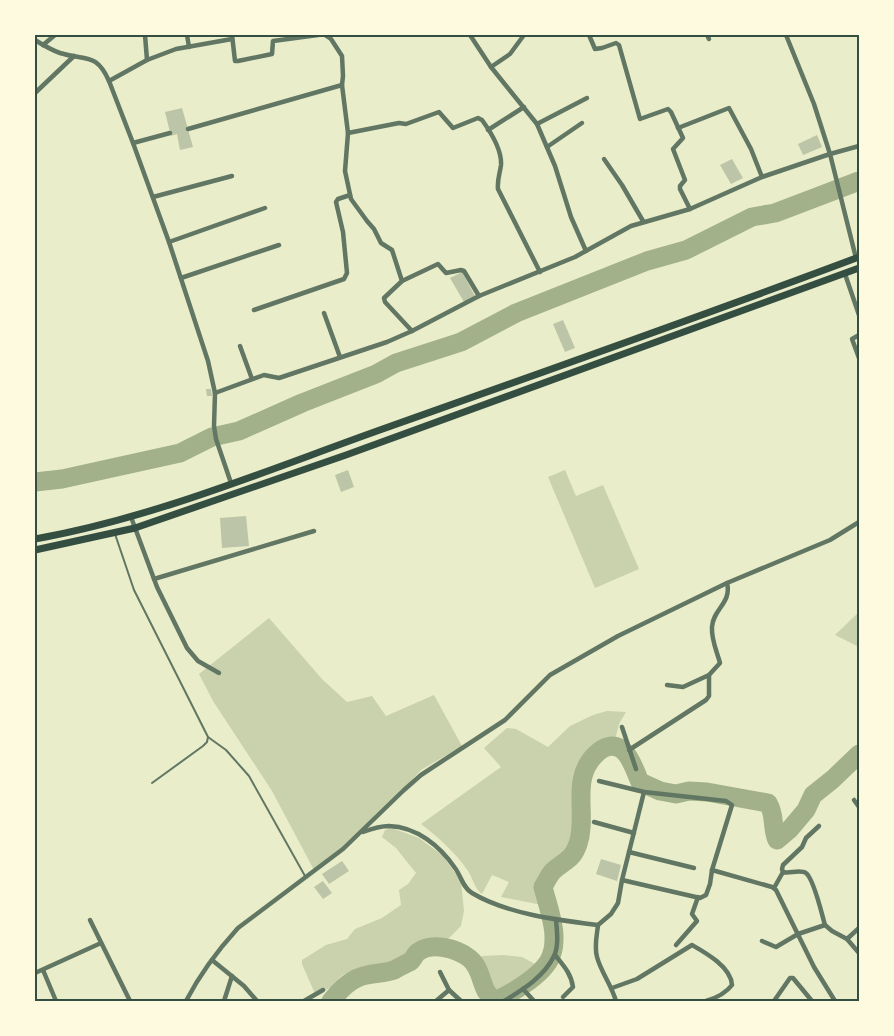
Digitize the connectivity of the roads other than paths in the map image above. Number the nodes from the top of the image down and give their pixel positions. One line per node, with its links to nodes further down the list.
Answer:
1 (55, 35): 12 (street)
2 (144, 35): 15 (street)
3 (187, 35): 13 (street)
4 (318, 35): 10 (street)
5 (325, 35): 18 (street)
6 (470, 35): 16 (street)
7 (524, 35): 16 (street)
8 (589, 35): 24 (street)
9 (786, 35): 32 (street)
10 (232, 37): 13 (street)
11 (35, 40): 12 (street)
12 (43, 44): 14 (street)
13 (189, 47): 15 (street)
14 (74, 56): 17 (street); 19 (street)
15 (147, 60): 17 (street)
16 (490, 67): 21 (street)
17 (109, 82): 29 (street)
18 (342, 85): 25 (street); 28 (street)
19 (35, 92)
20 (587, 98): 23 (street)
21 (524, 107): 23 (street); 26 (street)
22 (582, 123): 30 (street)
23 (537, 124): 30 (street)
24 (678, 128): 35 (street); 39 (street)
25 (188, 129)
26 (488, 130): 28 (street); 46 (street)
27 (170, 133): 29 (street)
28 (348, 133): 36 (street)
29 (133, 143): 37 (street)
30 (547, 146): 43 (street)
31 (859, 146): 32 (street)
32 (830, 154): 35 (street); 44 (street)
33 (604, 158): 40 (street)
34 (232, 176): 37 (street)
35 (762, 177): 39 (street)
36 (350, 195): 49 (street); 53 (street)
37 (153, 198): 41 (street)
38 (266, 208): 41 (street)
39 (690, 209): 40 (street)
40 (643, 221): 43 (street)
41 (169, 242): 48 (street)
42 (279, 245): 48 (street)
43 (586, 252): 46 (street)
44 (857, 258): 50 (highway)
45 (859, 268): 47 (highway)
46 (540, 272): 51 (street)
47 (845, 274): 52 (highway); 55 (street)
48 (181, 278): 62 (street)
49 (402, 281): 51 (street); 56 (street)
50 (759, 294): 52 (highway); 63 (highway)
51 (479, 296): 56 (street)
52 (763, 304): 67 (highway)
53 (254, 310)
54 (324, 313): 59 (street)
55 (859, 315)
56 (412, 331): 59 (street)
57 (859, 335): 60 (street)
58 (240, 346): 61 (street)
59 (340, 357): 61 (street)
60 (859, 358)
61 (252, 379): 62 (street)
62 (215, 392): 63 (street)
63 (231, 484): 64 (highway)
64 (132, 517): 65 (highway); 67 (street)
65 (111, 522): 69 (lane); 70 (highway)
66 (859, 522): 73 (street)
67 (134, 528): 69 (highway); 72 (street)
68 (314, 531): 72 (street)
69 (114, 534): 71 (highway); 78 (lane)
70 (35, 539)
71 (35, 550)
72 (154, 579): 74 (street)
73 (727, 583): 75 (street); 88 (street)
74 (218, 673)
75 (709, 675): 76 (street); 79 (street)
76 (667, 685)
77 (622, 727): 79 (street)
78 (208, 737): 82 (lane); 94 (lane)
79 (629, 750): 80 (street)
80 (636, 769)
81 (599, 781): 83 (street)
82 (152, 783)
83 (644, 792): 89 (street); 92 (street)
84 (854, 800): 85 (street)
85 (859, 807)
86 (594, 822): 89 (street)
87 (819, 826): 93 (street)
88 (361, 832): 94 (street); 99 (street)
89 (634, 833): 90 (street)
90 (629, 852): 91 (street); 95 (street)
91 (694, 868)
92 (712, 870): 96 (street); 97 (street)
93 (782, 872): 96 (street); 101 (street)
94 (306, 878): 110 (street)
95 (622, 880): 97 (street); 100 (street)
96 (774, 888): 103 (street)
97 (698, 897): 107 (street)
98 (90, 920): 106 (street)
99 (555, 920): 100 (street); 109 (street)
100 (598, 924): 115 (street)
101 (825, 925): 103 (street); 104 (street)
102 (859, 928): 104 (street)
103 (798, 934): 105 (street); 134 (street)
104 (847, 938): 108 (street)
105 (762, 941)
106 (101, 942): 111 (street); 121 (street)
107 (676, 945)
108 (859, 953)
109 (555, 955): 116 (street); 119 (street)
110 (212, 960): 114 (street); 122 (street)
111 (43, 970): 113 (street); 120 (street)
112 (440, 972): 118 (street)
113 (35, 974)
114 (232, 976): 123 (street); 124 (street)
115 (612, 988): 130 (street); 131 (street)
116 (523, 989): 128 (street); 129 (street)
117 (323, 990): 125 (street)
118 (450, 990): 126 (street); 127 (street)
119 (563, 997)
120 (56, 1001)
121 (130, 1001)
122 (186, 1001)
123 (224, 1001)
124 (257, 1001)
125 (304, 1001)
126 (436, 1001)
127 (461, 1001)
128 (504, 1001)
129 (534, 1001)
130 (616, 1001)
131 (706, 1001)
132 (774, 1001): 133 (street)
133 (812, 1001)
134 (835, 1001)

